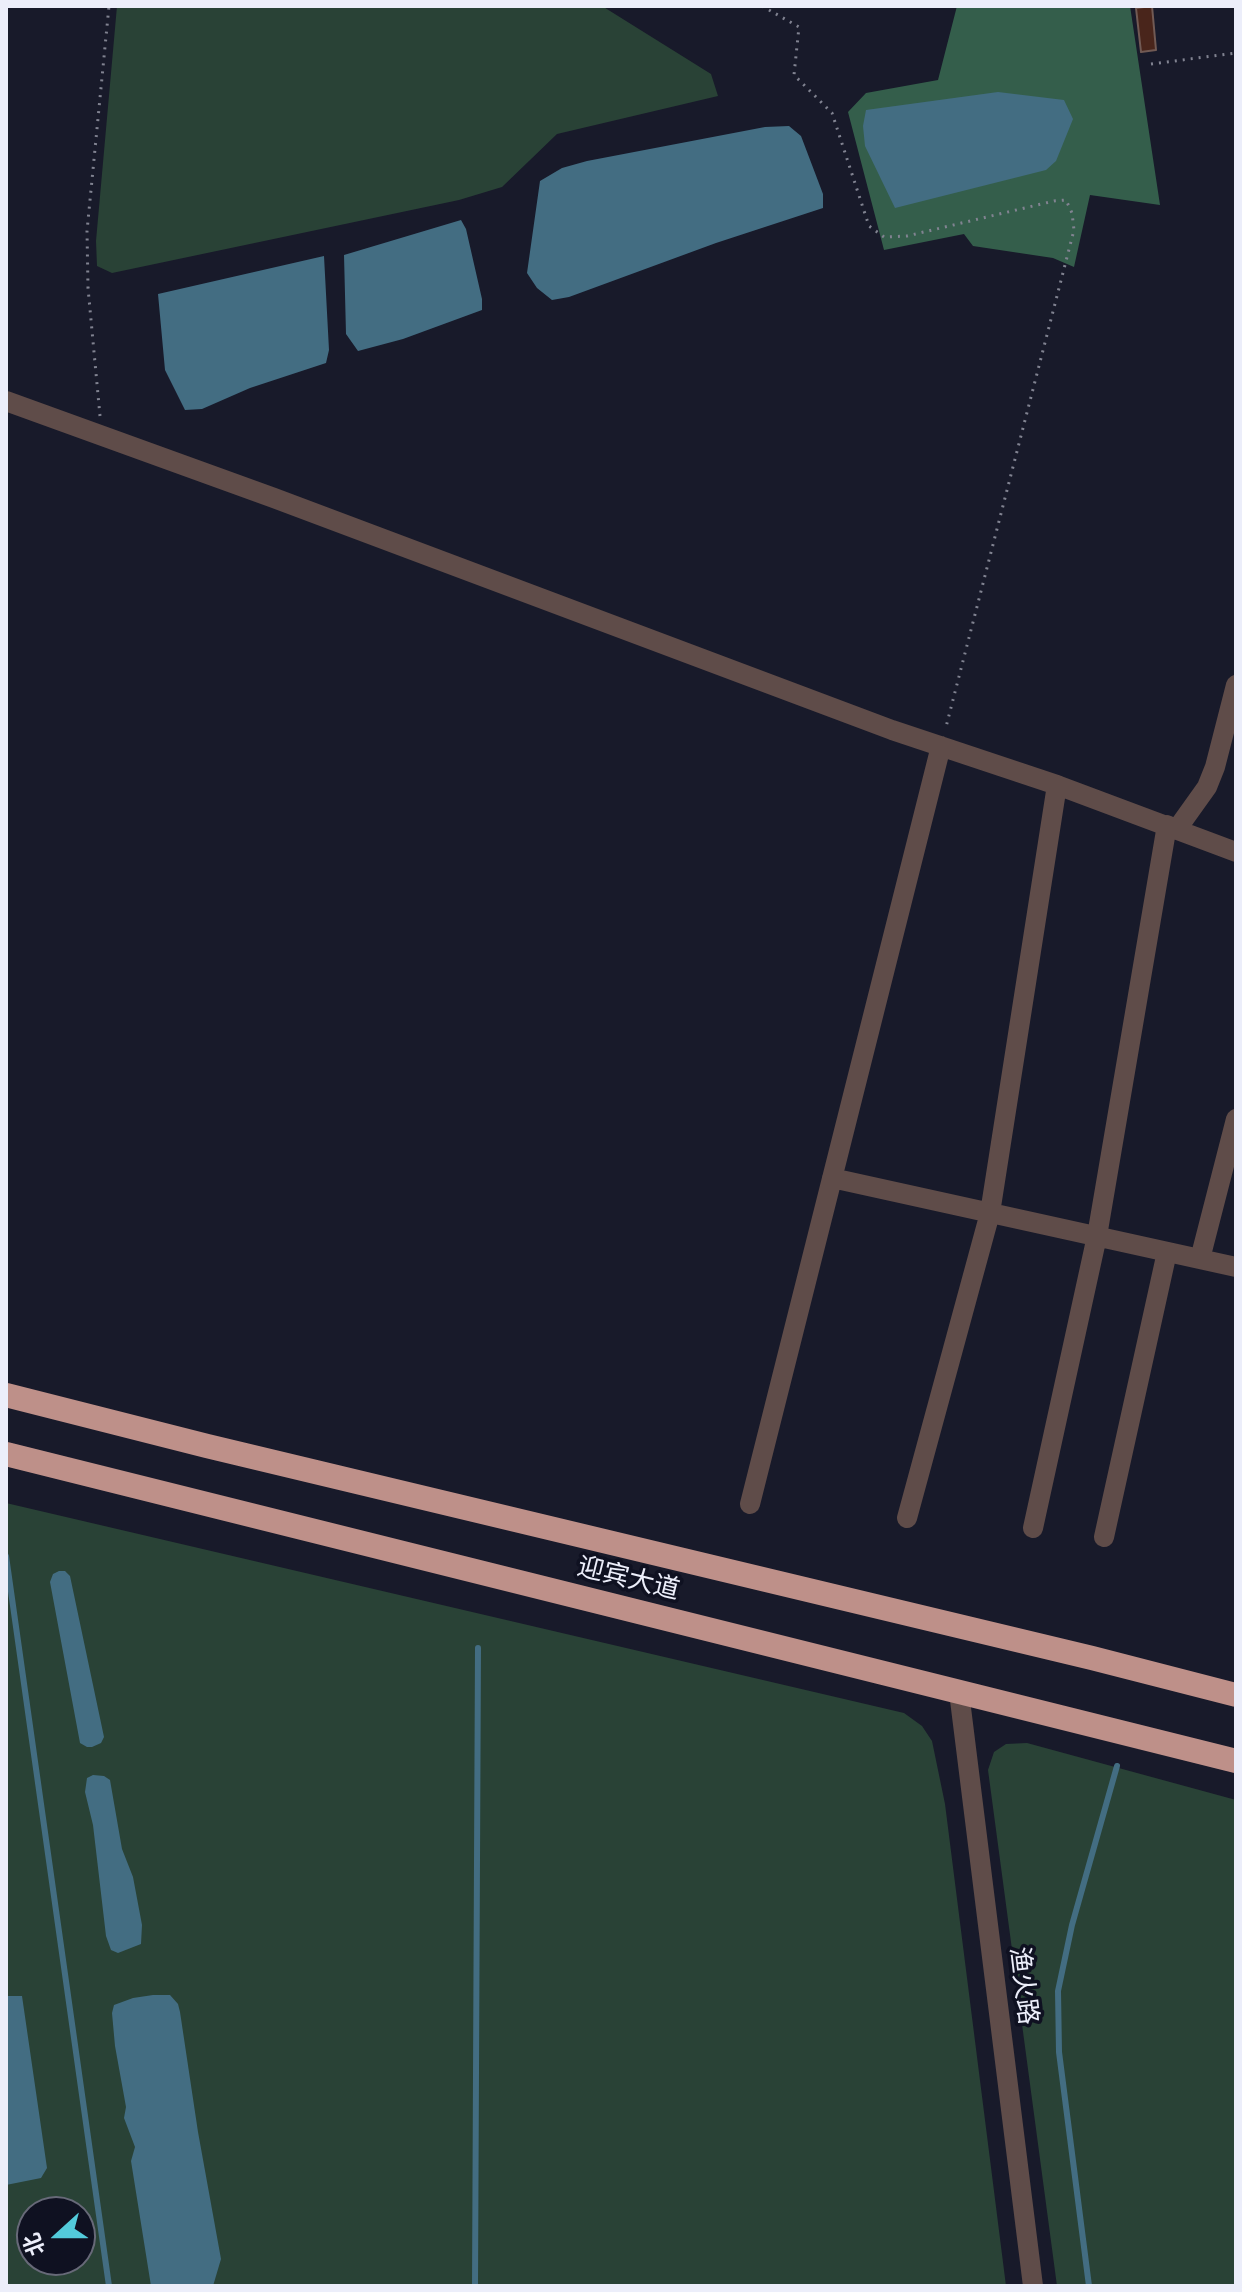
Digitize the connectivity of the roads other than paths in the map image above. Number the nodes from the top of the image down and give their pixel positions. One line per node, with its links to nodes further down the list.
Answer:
1 (6, 401): 3 (street)
2 (1236, 685): 5 (street)
3 (941, 746): 4 (street); 8 (street)
4 (1057, 785): 5 (street); 9 (street)
5 (1172, 827): 6 (street); 10 (street)
6 (1236, 852)
7 (1236, 1119): 12 (street)
8 (832, 1178): 9 (street); 16 (street)
9 (990, 1213): 10 (street); 17 (street)
10 (1097, 1236): 11 (street); 18 (street)
11 (1167, 1252): 12 (street); 19 (street)
12 (1200, 1259): 13 (street)
13 (1236, 1267)
14 (6, 1395): 21 (highway, 迎宾大道)
15 (6, 1454): 20 (highway, 迎宾大道)
16 (750, 1504)
17 (907, 1518)
18 (1033, 1528)
19 (1104, 1537)
20 (959, 1692): 22 (highway, 迎宾大道); 23 (street, 渔火路)
21 (1236, 1695)
22 (1236, 1761)
23 (1033, 2286)

